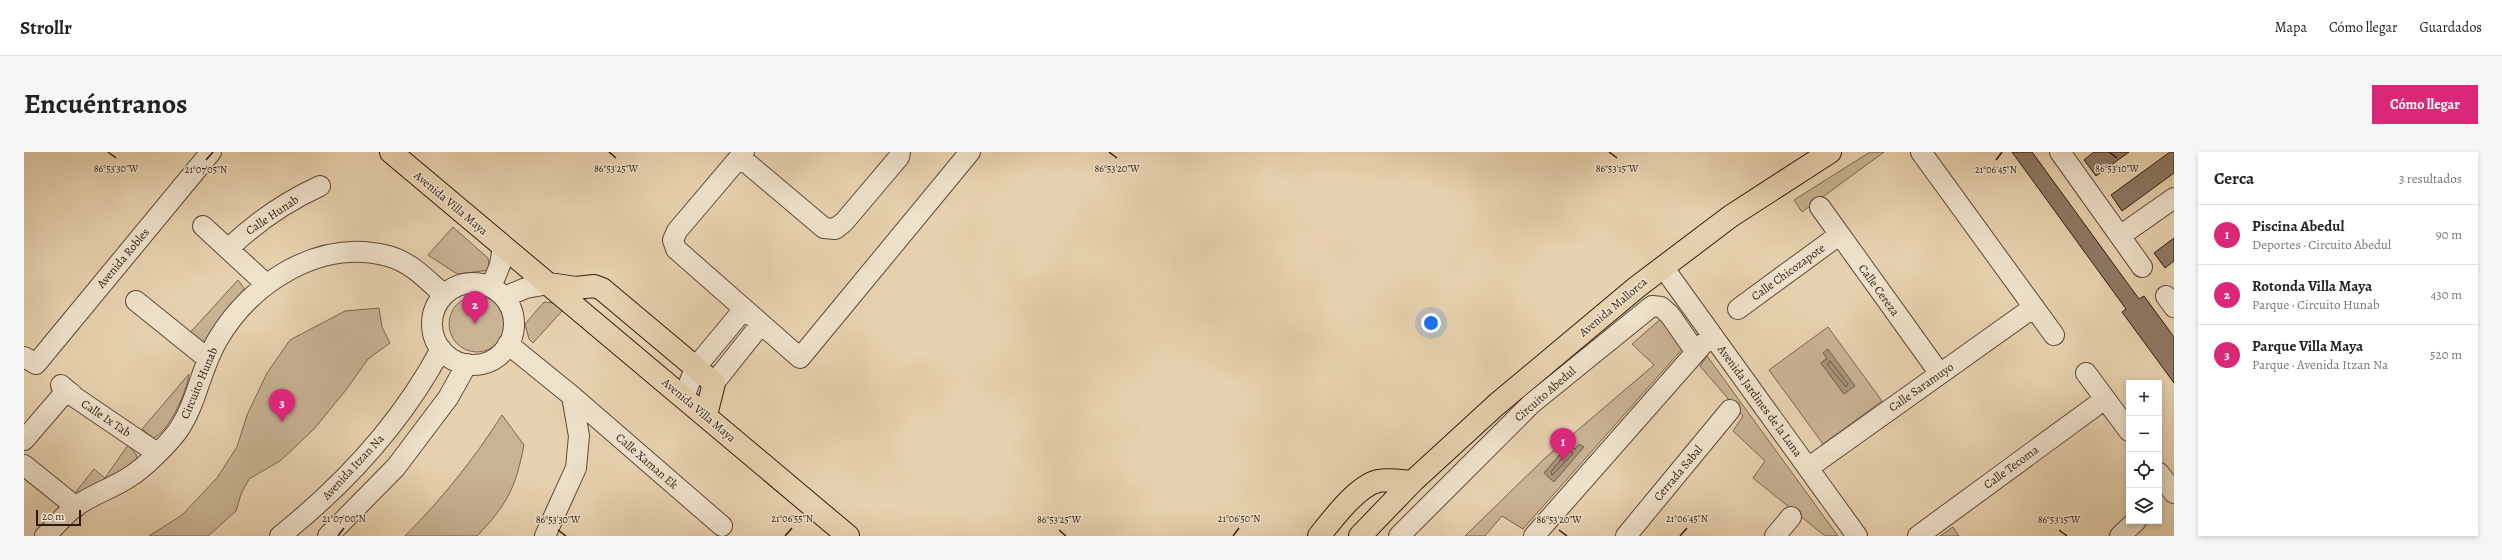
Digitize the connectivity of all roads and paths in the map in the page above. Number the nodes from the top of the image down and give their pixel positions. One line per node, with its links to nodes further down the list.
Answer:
1 (211, 152): 34 (street, Avenida Robles)
2 (391, 152): 15 (main road, Avenida Villa Maya)
3 (900, 152): 8 (street)
4 (970, 152): 27 (street)
5 (1830, 152): 17 (main road, Avenida Mallorca)
6 (1921, 152): 24 (street)
7 (2060, 152): 14 (street)
8 (742, 154): 25 (street)
9 (320, 186): 16 (street, Calle Hunab)
10 (2174, 198): 14 (street)
11 (1820, 206): 13 (street, Calle Cereza)
12 (203, 226): 16 (street)
13 (1839, 235): 26 (street, Calle Chicozapote); 38 (street, Calle Cereza)
14 (2120, 236): 18 (street)
15 (503, 246): 20 (main road, Avenida Villa Maya); 21 (street)
16 (228, 249): 19 (street)
17 (1663, 267): 28 (street, Avenida Jardines de la Luna); 51 (main road, Avenida Mallorca)
18 (2142, 267)
19 (266, 284): 22 (street, Circuito Hunab); 33 (street, Circuito Hunab)
20 (549, 284): 21 (street); 36 (main road); 41 (main road, Avenida Villa Maya)
21 (498, 292): 22 (street); 30 (street)
22 (444, 295): 31 (street)
23 (136, 301): 33 (street)
24 (2034, 307): 29 (street); 38 (street, Calle Saramuyo)
25 (744, 309): 27 (street); 36 (street)
26 (1738, 309)
27 (761, 324): 39 (street)
28 (1713, 335): 32 (street); 49 (street, Avenida Jardines de la Luna)
29 (2054, 335)
30 (508, 344): 35 (street); 40 (street)
31 (441, 349): 35 (street); 59 (street, Avenida Itzan Na)
32 (1695, 351): 64 (street, Circuito Abedul); 65 (street)
33 (208, 359): 47 (street, Circuito Hunab)
34 (30, 361)
35 (467, 364): 60 (street)
36 (695, 368): 39 (main road); 41 (street)
37 (2086, 373): 42 (street)
38 (1940, 374): 49 (street, Calle Saramuyo)
39 (714, 383): 44 (main road)
40 (572, 396): 56 (street, Calle Xaman Ek); 57 (street)
41 (684, 397): 44 (main road, Avenida Villa Maya)
42 (2105, 399): 45 (street); 69 (street, Calle Tecoma)
43 (1730, 410): 66 (street, Cerrada Sabal)
44 (706, 415): 61 (main road, Avenida Villa Maya)
45 (2126, 427)
46 (24, 440): 47 (street, Calle Ix Tab)
47 (157, 452): 53 (street, Circuito Hunab)
48 (24, 464): 53 (street)
49 (1808, 468): 68 (street, Avenida Jardines de la Luna)
50 (2162, 480): 52 (street)
51 (1412, 482): 62 (main road); 63 (main road, Avenida Mallorca)
52 (2168, 494)
53 (76, 507): 58 (street, Circuito Hunab)
54 (1791, 517): 67 (street)
55 (2133, 524): 70 (street)
56 (722, 526)
57 (550, 534)
58 (45, 536)
59 (280, 536)
60 (328, 536)
61 (848, 536)
62 (1319, 536)
63 (1360, 536)
64 (1400, 536)
65 (1534, 536)
66 (1626, 536)
67 (1775, 536)
68 (1857, 536)
69 (1918, 536)
70 (2120, 536)

